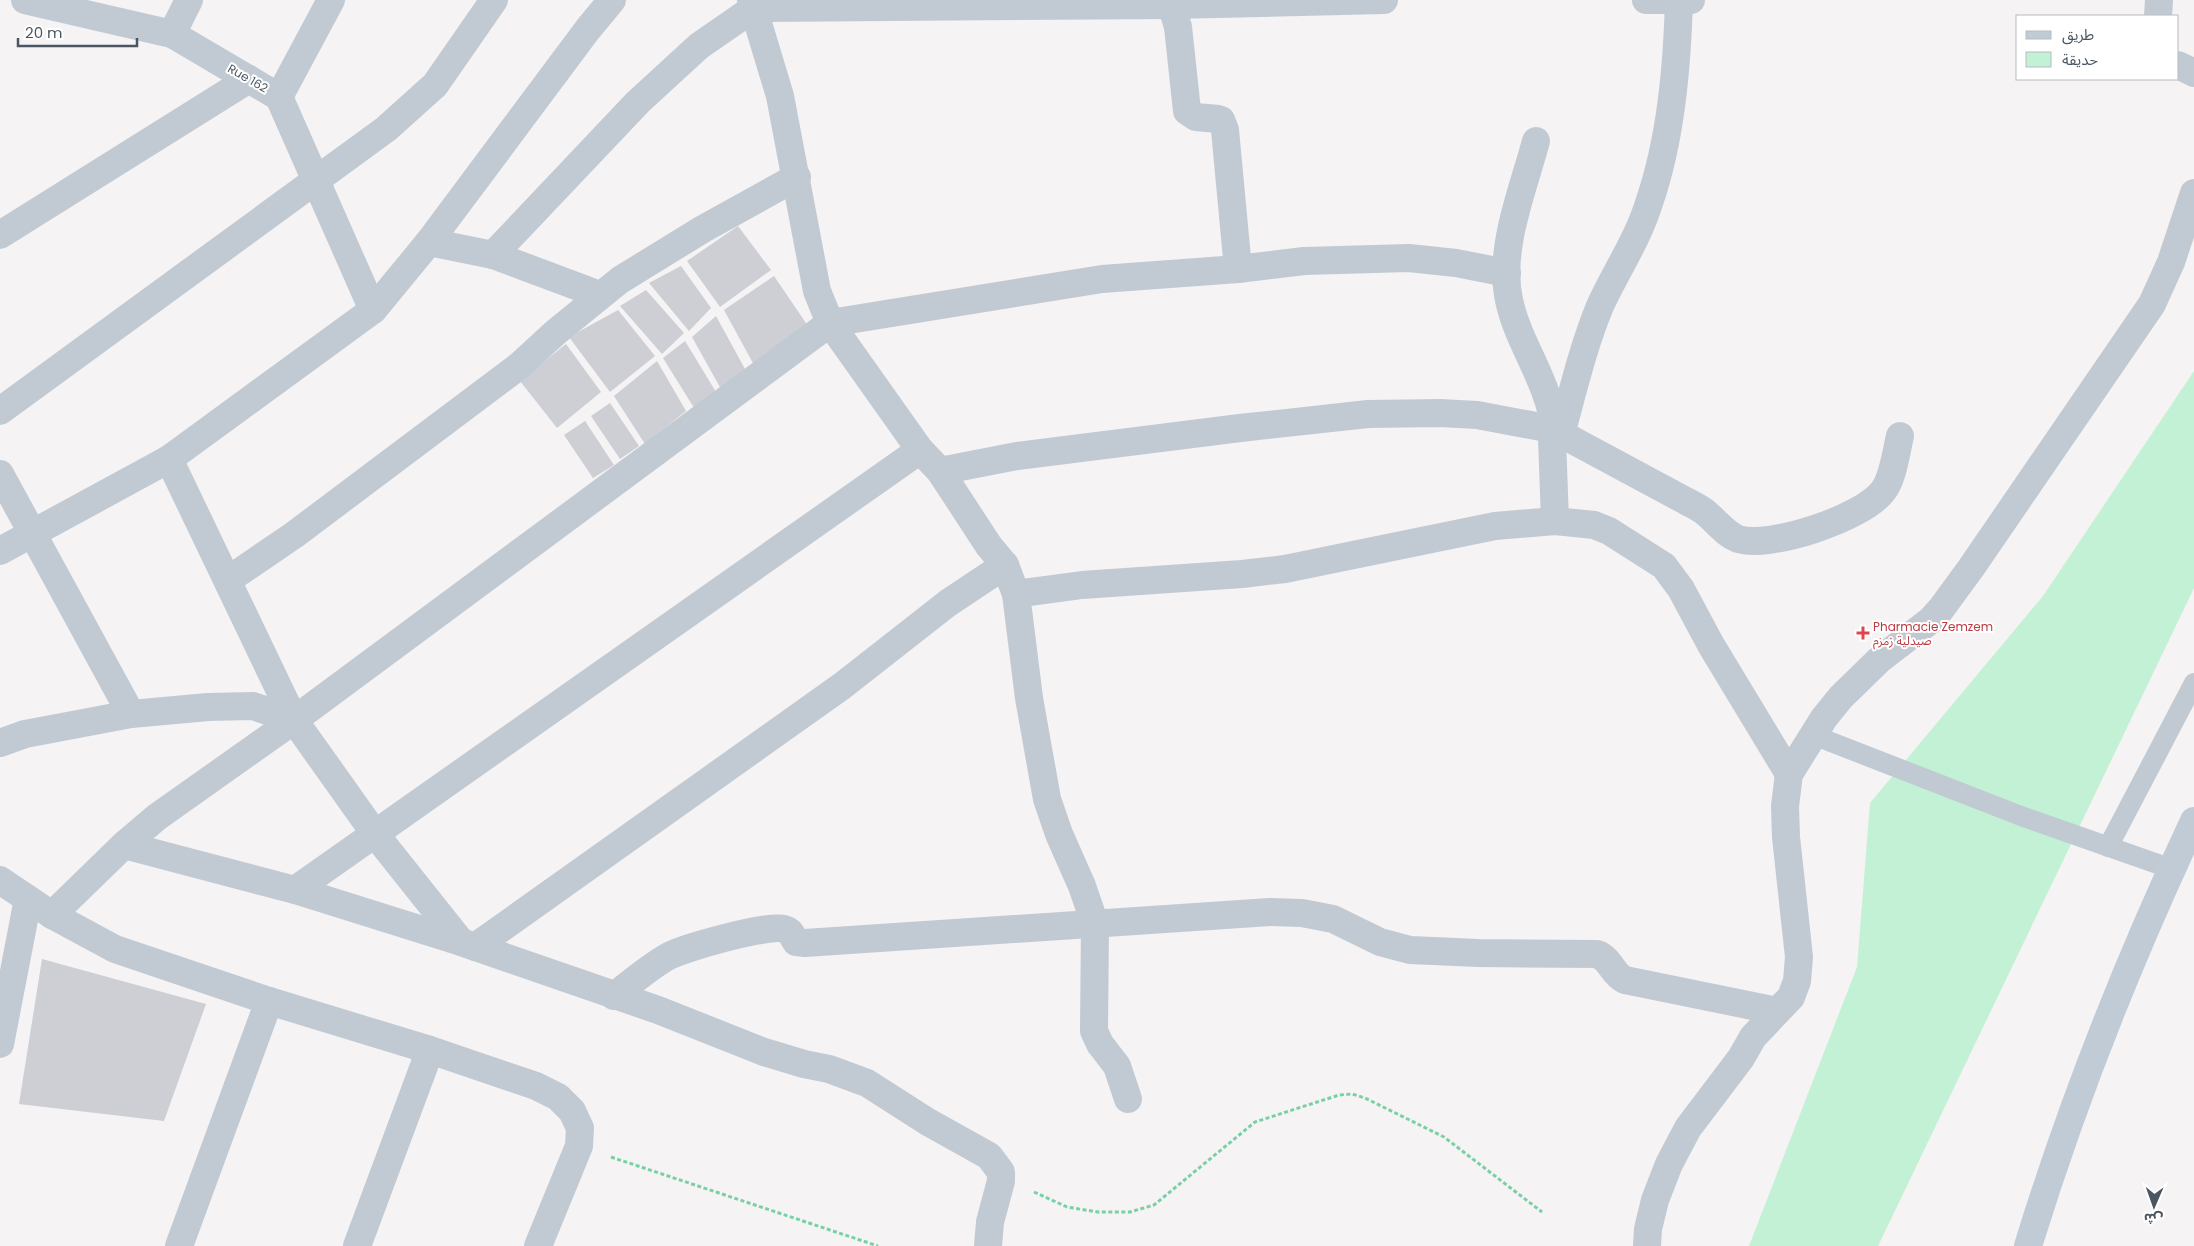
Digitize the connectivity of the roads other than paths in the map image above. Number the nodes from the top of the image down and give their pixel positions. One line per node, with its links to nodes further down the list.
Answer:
1 (25, 0): 13 (street, Rue 162)
2 (190, 0): 13 (street)
3 (331, 0): 17 (street)
4 (494, 0): 19 (street)
5 (612, 0): 23 (street)
6 (1384, 0): 10 (street)
7 (1646, 0): 8 (street)
8 (1683, 0): 31 (street)
9 (2159, 0): 12 (street)
10 (1171, 3): 11 (street); 25 (street)
11 (752, 4): 20 (street); 24 (street)
12 (2158, 15)
13 (172, 34): 16 (street, Rue 162)
14 (2179, 66): 15 (street)
15 (2194, 73)
16 (249, 78): 17 (street, Rue 162); 22 (street)
17 (279, 97): 19 (street, Rue 162)
18 (1536, 141): 26 (street)
19 (317, 178): 28 (street, Rue 162); 30 (street)
20 (797, 178): 27 (street); 29 (street)
21 (2194, 193): 46 (street)
22 (0, 236)
23 (429, 242): 24 (street); 28 (street)
24 (493, 255): 27 (street)
25 (1238, 269): 26 (street); 29 (street)
26 (1507, 273): 31 (street)
27 (600, 295): 41 (street)
28 (373, 310): 34 (street)
29 (830, 323): 33 (street); 45 (street)
30 (0, 411)
31 (1557, 432): 32 (street); 35 (street); 37 (street)
32 (1900, 436)
33 (920, 450): 35 (street); 50 (street)
34 (169, 459): 38 (street); 41 (street)
35 (940, 471): 40 (street)
36 (0, 474): 38 (street)
37 (1555, 521): 42 (street); 48 (street)
38 (32, 533): 39 (street); 44 (street)
39 (0, 550)
40 (1005, 565): 42 (street); 59 (street)
41 (228, 580): 45 (street)
42 (1016, 594): 58 (street)
43 (2194, 683): 52 (lane)
44 (131, 714): 45 (street); 47 (street)
45 (294, 720): 50 (street); 51 (street)
46 (1813, 736): 48 (street); 52 (lane)
47 (0, 743)
48 (1789, 774): 62 (street)
49 (2194, 821): 53 (street)
50 (375, 834): 55 (street); 59 (street)
51 (124, 845): 55 (street); 57 (street)
52 (2108, 847): 53 (lane)
53 (2172, 869): 71 (street)
54 (0, 880): 56 (street)
55 (295, 890): 59 (street)
56 (28, 899): 57 (street); 63 (street)
57 (52, 915): 61 (street)
58 (1095, 924): 60 (street); 62 (street); 65 (street)
59 (468, 944): 60 (street)
60 (614, 996): 69 (street)
61 (269, 1001): 64 (street); 66 (street)
62 (1777, 1011): 70 (street)
63 (0, 1044)
64 (430, 1050): 67 (street); 68 (street)
65 (1128, 1099)
66 (179, 1246)
67 (357, 1246)
68 (538, 1246)
69 (988, 1246)
70 (1647, 1246)
71 (2028, 1246)

